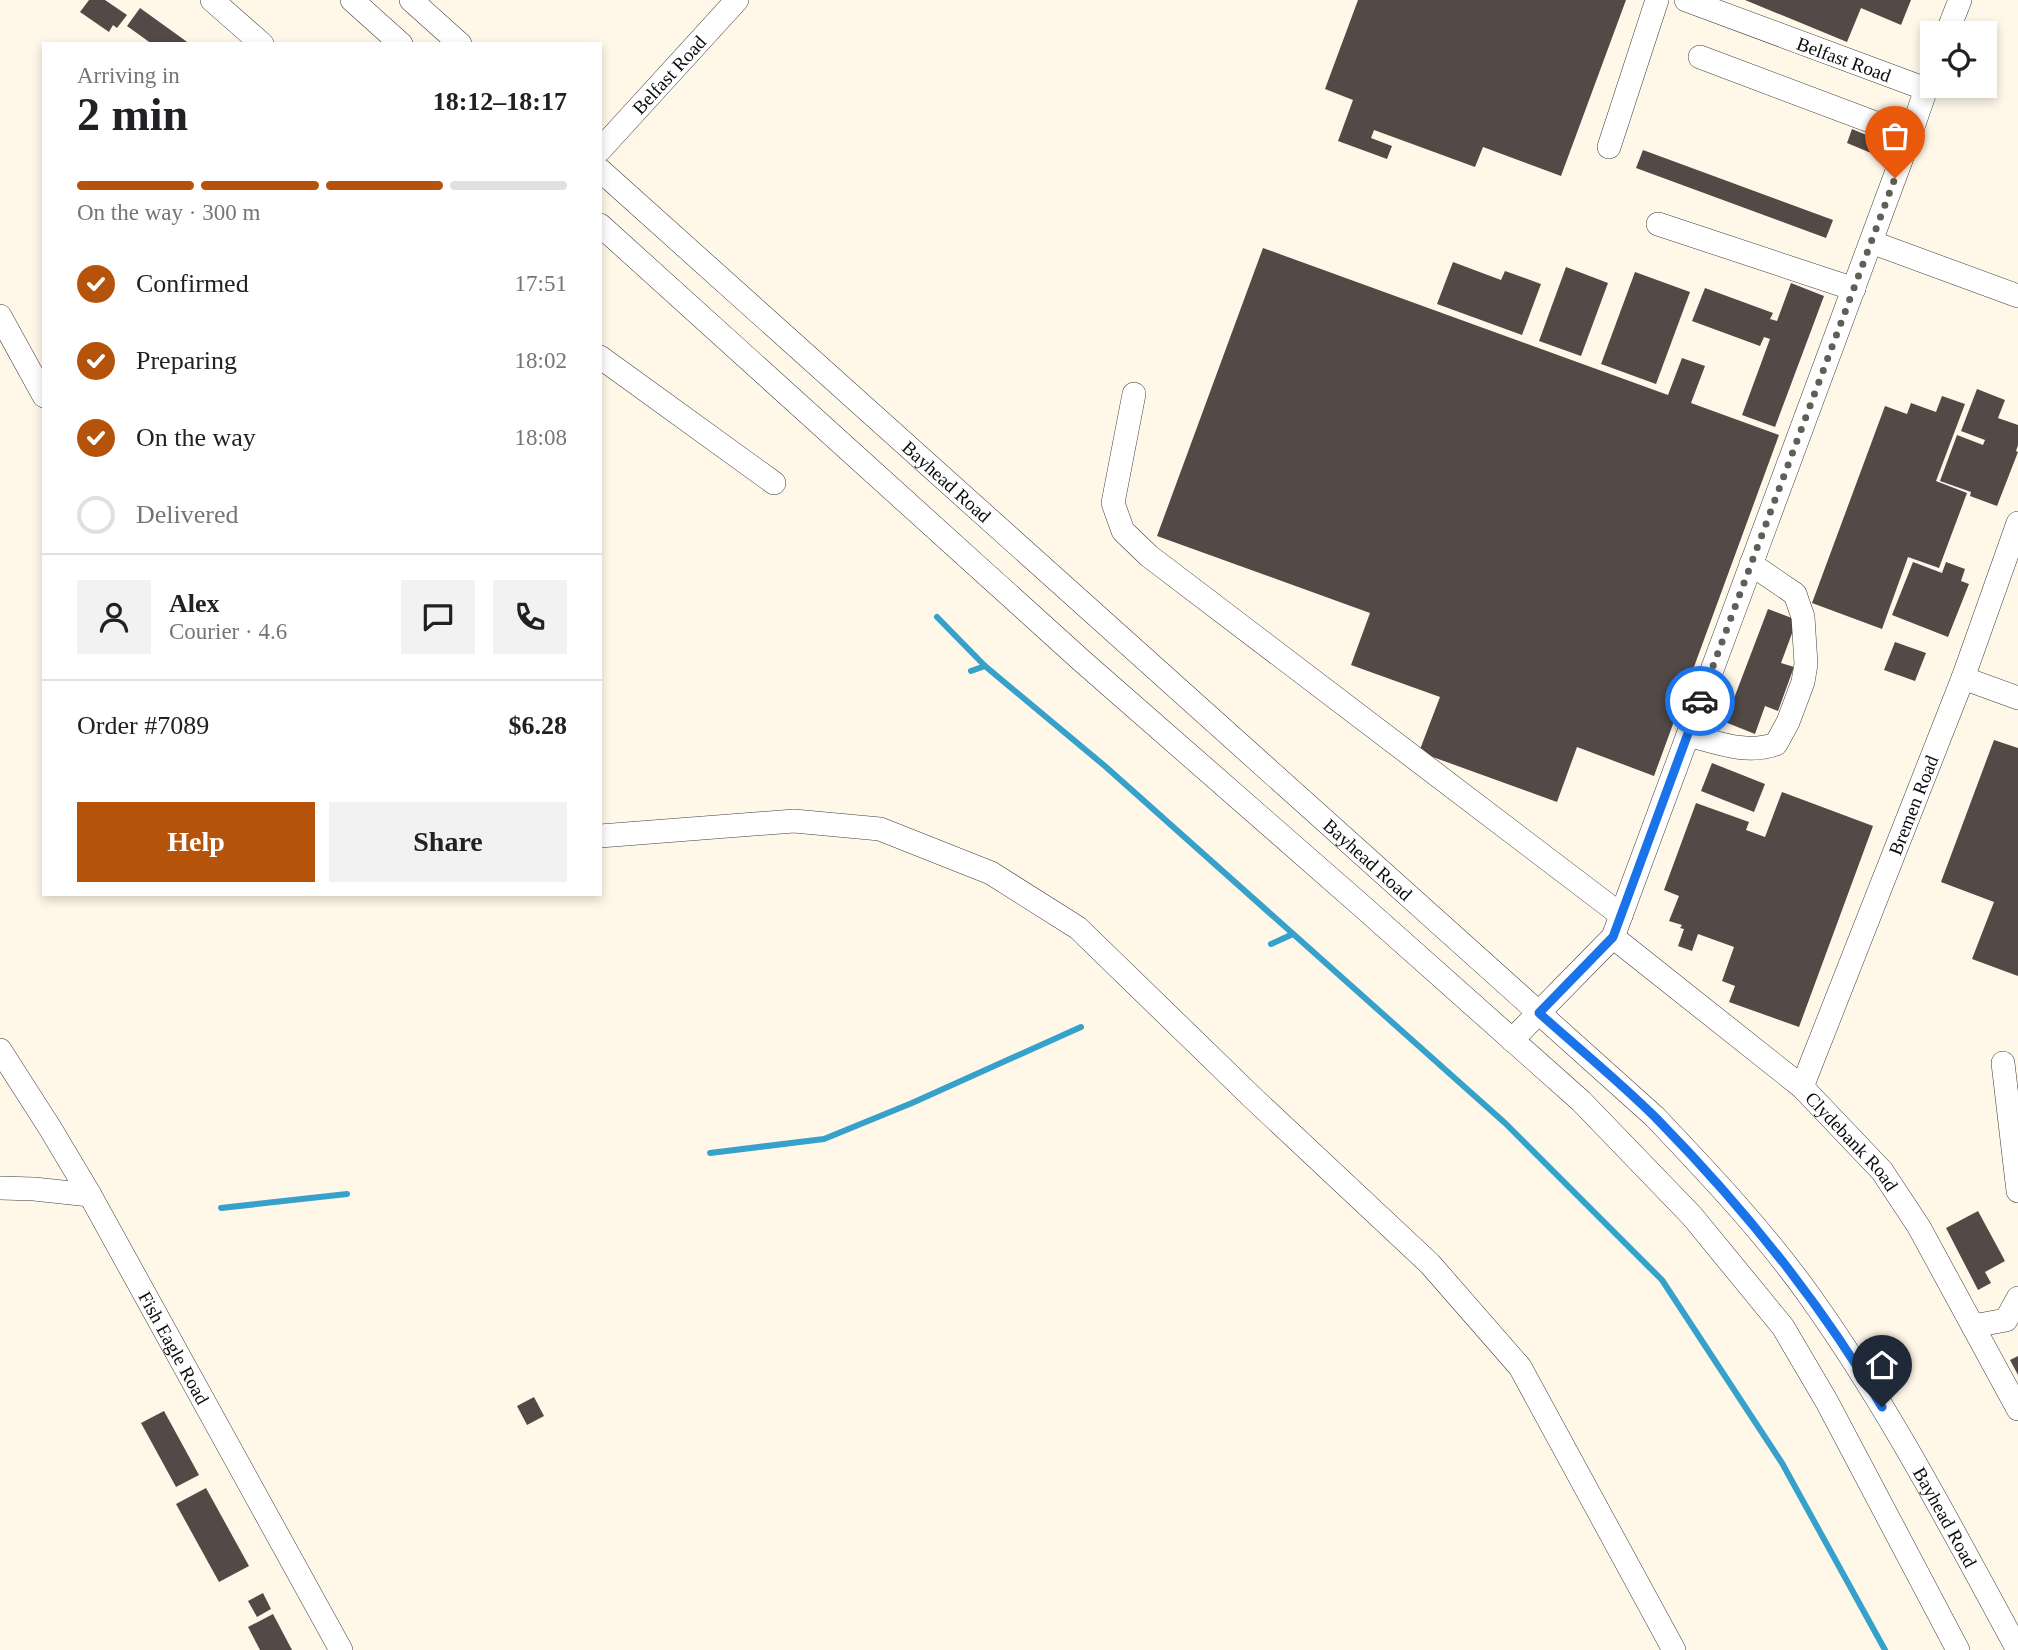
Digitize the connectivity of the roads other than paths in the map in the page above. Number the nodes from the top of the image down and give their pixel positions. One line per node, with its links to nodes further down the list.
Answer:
1 (212, 0): 9 (street)
2 (352, 0): 10 (street)
3 (411, 0): 11 (street)
4 (737, 0): 17 (street, Belfast Road)
5 (1657, 0): 16 (street)
6 (1686, 0): 13 (street, Belfast Road)
7 (1960, 0): 8 (street)
8 (1952, 21)
9 (260, 42)
10 (399, 42)
11 (458, 42)
12 (1700, 57): 15 (street)
13 (1920, 77)
14 (1923, 98): 15 (street, Belfast Road)
15 (1910, 136): 21 (street, Belfast Road)
16 (1609, 147)
17 (602, 148)
18 (602, 172): 37 (street, Bayhead Road)
19 (1658, 224): 22 (street)
20 (602, 227): 38 (street, Bayhead Road)
21 (1871, 242): 22 (street, Belfast Road); 23 (street)
22 (1854, 289): 30 (street, Belfast Road)
23 (2018, 296)
24 (0, 316): 26 (street)
25 (602, 358): 28 (street)
26 (42, 393)
27 (1134, 394): 35 (street)
28 (774, 483)
29 (2018, 523): 31 (street, Bremen Road)
30 (1751, 564): 33 (street, Belfast Road); 33 (street)
31 (1963, 678): 32 (street); 41 (street, Bremen Road)
32 (2018, 698)
33 (1688, 735): 35 (street, Belfast Road)
34 (602, 836): 50 (street)
35 (1621, 915): 36 (street, Belfast Road)
36 (1613, 937): 37 (street, Belfast Road); 41 (street, Clydebank Road)
37 (1539, 1013): 38 (street, Belfast Road); 52 (street, Bayhead Road)
38 (1512, 1040): 51 (street, Bayhead Road)
39 (0, 1050): 44 (street, Fish Eagle Road)
40 (2003, 1063): 43 (street)
41 (1802, 1087): 47 (street, Clydebank Road)
42 (0, 1188): 44 (street)
43 (2018, 1191)
44 (90, 1195): 49 (street, Fish Eagle Road)
45 (2018, 1298): 46 (street)
46 (2012, 1320): 47 (street)
47 (1973, 1326): 48 (street, Clydebank Road)
48 (2018, 1409)
49 (341, 1650)
50 (1674, 1650)
51 (1958, 1650)
52 (2018, 1650)

